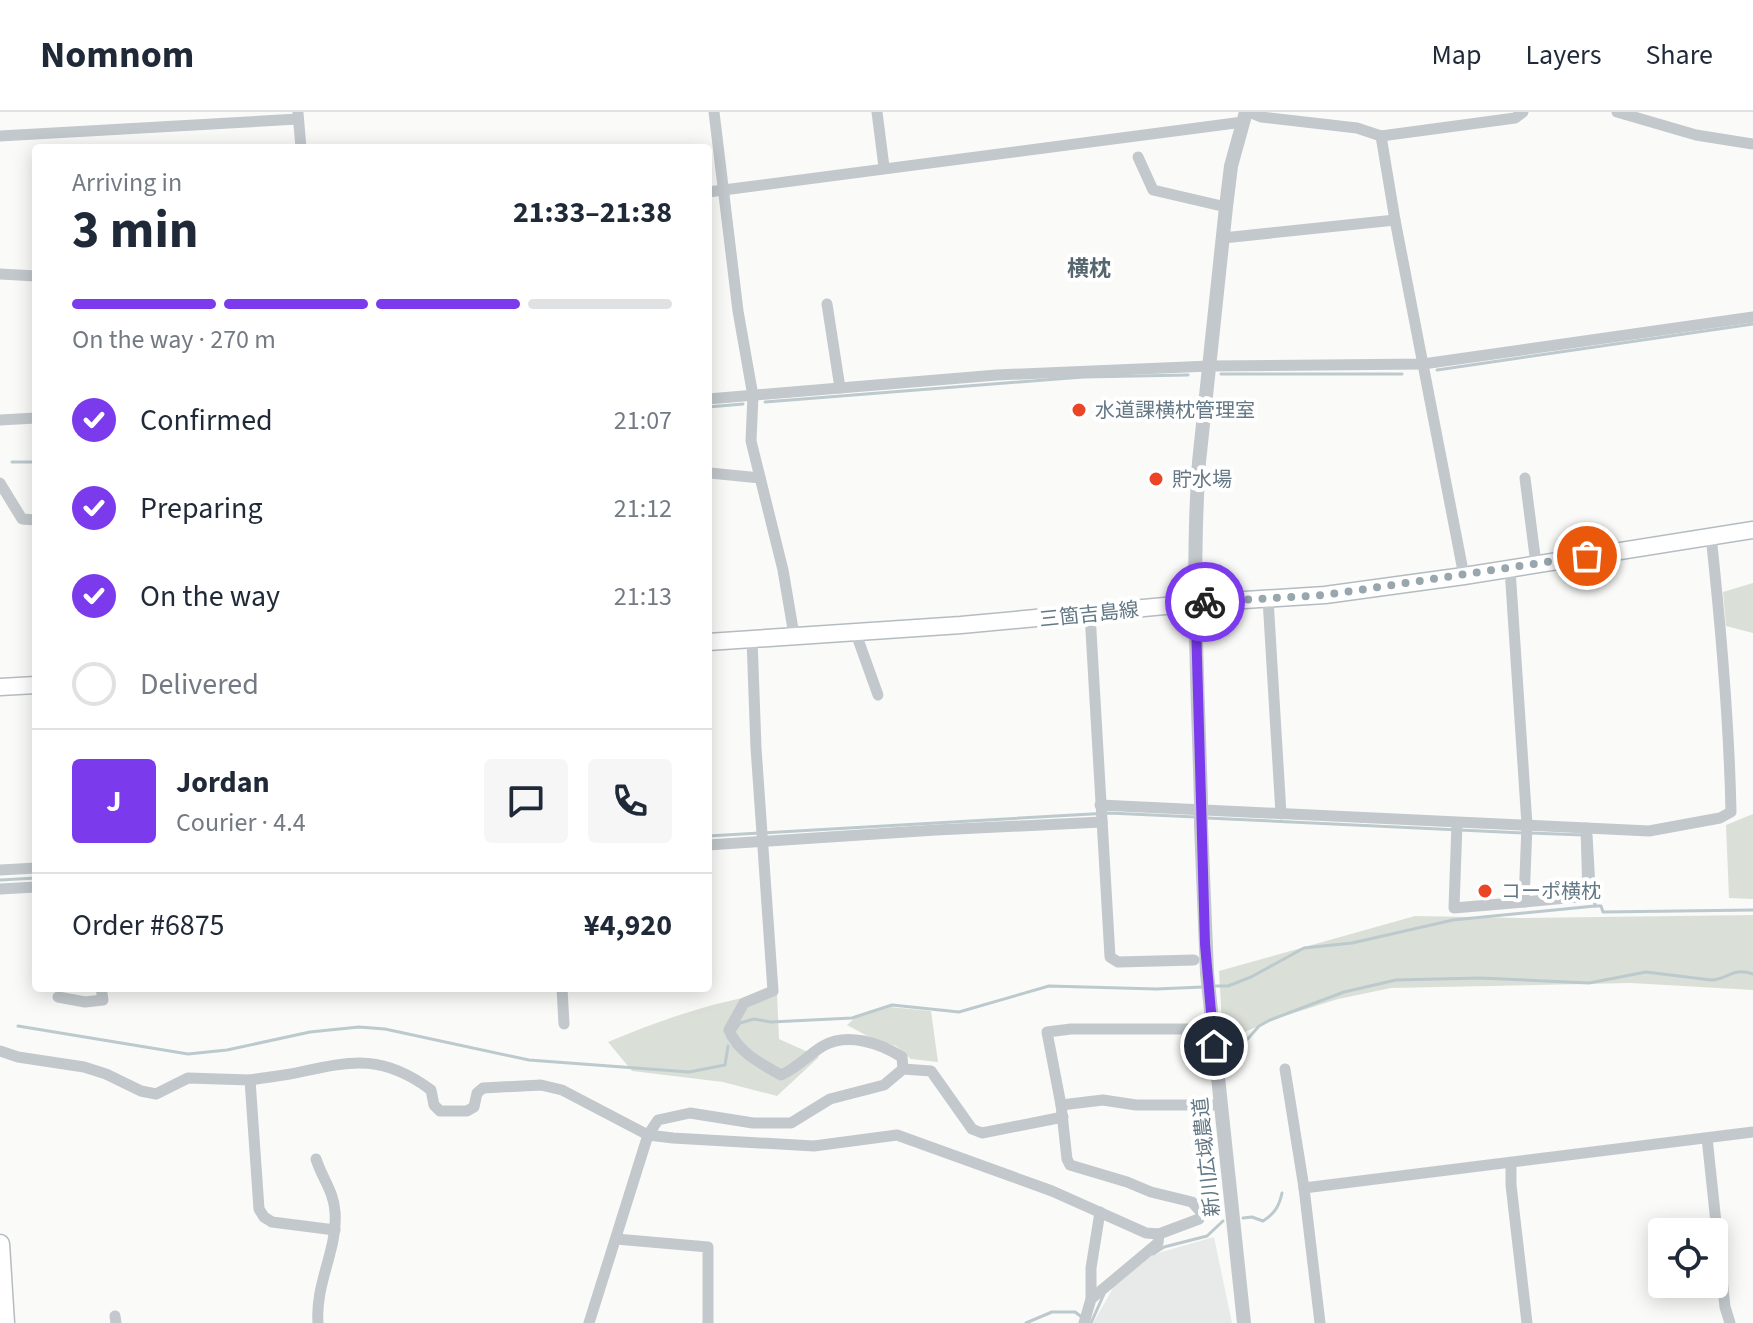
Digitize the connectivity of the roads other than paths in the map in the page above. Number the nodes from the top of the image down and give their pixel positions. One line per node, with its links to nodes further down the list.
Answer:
1 (714, 112): 13 (street)
2 (877, 112): 12 (street)
3 (1523, 112): 8 (street)
4 (1617, 112): 10 (street)
5 (1246, 115): 8 (street); 12 (street); 15 (street, 新川広域農道)
6 (298, 116): 7 (street); 9 (street)
7 (0, 136)
8 (1381, 136): 16 (street)
9 (301, 144)
10 (1753, 144)
11 (1138, 157): 15 (street)
12 (884, 167): 13 (street)
13 (723, 190): 14 (street); 25 (street)
14 (712, 191)
15 (1226, 207): 17 (street, 新川広域農道)
16 (1395, 220): 17 (street); 22 (street)
17 (1223, 238): 23 (street, 新川広域農道)
18 (0, 274): 19 (street)
19 (32, 276)
20 (827, 304): 24 (street)
21 (1753, 317): 22 (street)
22 (1423, 364): 23 (street); 38 (street)
23 (1210, 366): 24 (street); 40 (street, 新川広域農道)
24 (840, 388): 25 (street)
25 (753, 396): 26 (street); 30 (street)
26 (712, 399)
27 (32, 418): 28 (street)
28 (0, 420)
29 (712, 473): 30 (street)
30 (760, 478): 43 (street)
31 (1525, 478): 36 (street)
32 (0, 483): 33 (street)
33 (32, 520)
34 (1753, 530): 35 (main road, 三箇吉島線)
35 (1711, 536): 36 (main road, 三箇吉島線); 54 (street)
36 (1536, 564): 37 (main road, 三箇吉島線)
37 (1510, 569): 38 (main road, 三箇吉島線); 53 (street)
38 (1464, 576): 39 (main road, 三箇吉島線)
39 (1268, 599): 40 (main road, 三箇吉島線); 50 (street)
40 (1197, 603): 41 (main road, 三箇吉島線); 67 (street, 新川広域農道, bridge)
41 (1090, 614): 42 (main road, 三箇吉島線); 49 (street)
42 (855, 631): 43 (main road, 三箇吉島線); 48 (street)
43 (794, 635): 44 (main road, 三箇吉島線)
44 (752, 639): 45 (main road, 三箇吉島線); 55 (street)
45 (712, 642)
46 (32, 685): 47 (main road)
47 (0, 687)
48 (878, 695)
49 (1100, 805): 50 (street); 51 (street)
50 (1281, 814): 52 (street)
51 (1102, 822): 55 (street); 62 (street)
52 (1457, 826): 53 (street); 61 (street)
53 (1527, 829): 54 (street); 61 (street)
54 (1586, 834): 61 (street)
55 (763, 843): 56 (street); 69 (street)
56 (712, 845)
57 (32, 868): 58 (street)
58 (0, 870)
59 (32, 887): 60 (street)
60 (0, 889)
61 (1524, 902)
62 (1194, 960)
63 (102, 992): 65 (street)
64 (562, 992): 66 (street)
65 (58, 997)
66 (564, 1024)
67 (1212, 1029): 72 (street, 新川広域農道); 73 (street)
68 (0, 1051): 71 (street)
69 (903, 1069): 73 (street); 75 (street)
70 (1285, 1069): 79 (street)
71 (250, 1080): 75 (street); 81 (street)
72 (1221, 1105): 73 (street); 91 (street, 新川広域農道)
73 (1062, 1111): 82 (street)
74 (1753, 1132): 76 (street)
75 (648, 1135): 80 (street); 83 (street)
76 (1707, 1138): 78 (street); 94 (street)
77 (316, 1159): 81 (street)
78 (1511, 1163): 79 (street); 93 (street)
79 (1304, 1188): 92 (street)
80 (1100, 1212): 82 (street); 85 (street)
81 (335, 1230): 87 (street)
82 (1159, 1234): 85 (street)
83 (616, 1239): 88 (street); 89 (street)
84 (0, 1244): 86 (main road)
85 (1091, 1299): 90 (street)
86 (5, 1323)
87 (318, 1323)
88 (589, 1323)
89 (708, 1323)
90 (1084, 1323)
91 (1244, 1323)
92 (1320, 1323)
93 (1527, 1323)
94 (1730, 1323)

